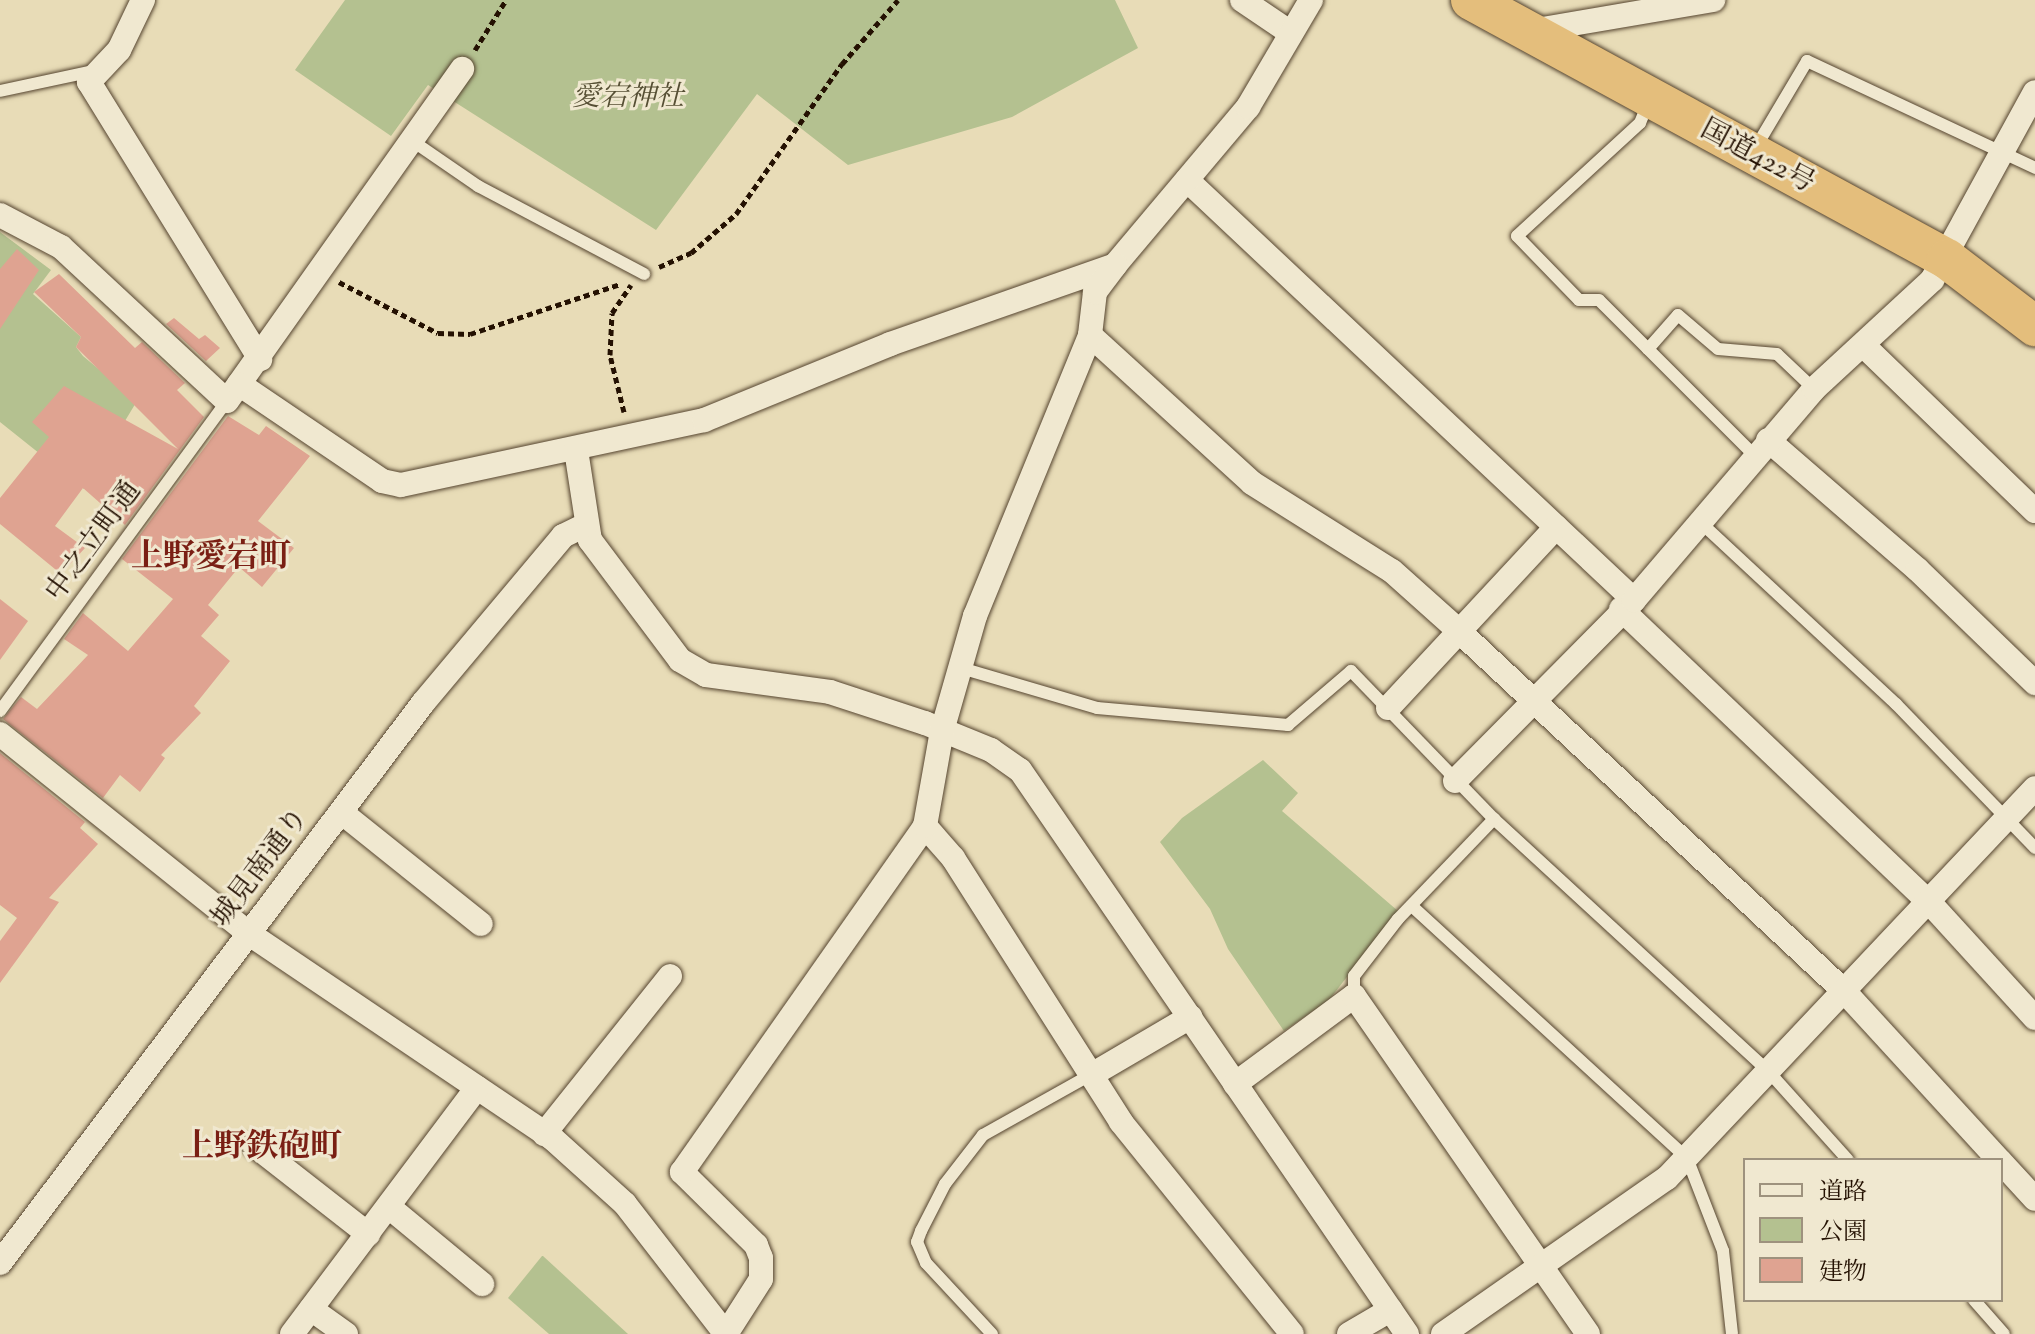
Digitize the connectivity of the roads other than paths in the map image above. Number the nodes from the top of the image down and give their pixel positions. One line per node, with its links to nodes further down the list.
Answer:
1 (143, 0): 9 (street)
2 (1242, 0): 7 (street)
3 (1311, 0): 7 (street)
4 (1471, 0): 6 (highway, 国道422号)
5 (1713, 0): 6 (street)
6 (1529, 32): 12 (highway, 国道422号)
7 (1291, 33): 17 (street)
8 (462, 69): 13 (street)
9 (93, 71): 10 (lane); 26 (street)
10 (0, 91)
11 (2035, 92): 14 (street)
12 (1650, 100): 15 (highway, 国道422号); 25 (lane)
13 (414, 142): 21 (lane); 26 (street)
14 (2003, 148): 15 (lane); 16 (lane); 19 (street)
15 (1753, 153): 19 (highway, 国道422号)
16 (2035, 168)
17 (1187, 180): 20 (street); 34 (street)
18 (0, 215): 28 (street)
19 (1947, 259): 22 (highway, 国道422号); 24 (street)
20 (1115, 265): 23 (street); 30 (street)
21 (644, 274)
22 (2035, 326)
23 (1090, 335): 36 (street); 37 (street)
24 (1863, 345): 27 (street); 31 (street)
25 (1648, 349): 27 (lane); 29 (lane)
26 (260, 359): 28 (street)
27 (1814, 389): 29 (street)
28 (233, 393): 30 (street); 41 (lane, 中之立町通)
29 (1761, 447): 32 (street); 38 (street)
30 (576, 450): 33 (street)
31 (2035, 511)
32 (1699, 521): 35 (street); 47 (lane)
33 (586, 525): 42 (street); 46 (street, 城見南通り)
34 (1556, 527): 35 (street); 36 (street)
35 (1628, 604): 39 (street); 51 (street)
36 (1459, 631): 39 (street); 40 (street)
37 (961, 668): 40 (lane); 42 (street)
38 (2035, 683)
39 (1534, 701): 44 (street); 56 (street)
40 (1388, 708): 44 (lane)
41 (0, 711)
42 (942, 731): 49 (street); 58 (street)
43 (0, 734): 54 (street)
44 (1455, 781): 48 (lane)
45 (2035, 788): 47 (street)
46 (341, 812): 53 (street); 54 (street, 城見南通り)
47 (2006, 818): 50 (lane); 51 (street)
48 (1494, 819): 52 (lane); 60 (lane)
49 (925, 826): 61 (street); 81 (street)
50 (2035, 848)
51 (1929, 902): 56 (street); 59 (street)
52 (1414, 908): 57 (lane); 66 (lane)
53 (481, 924)
54 (248, 933): 63 (street); 73 (street, 城見南通り)
55 (670, 976): 64 (street)
56 (1844, 991): 60 (street); 68 (street)
57 (1354, 996): 62 (street); 74 (street)
58 (1190, 1017): 61 (street); 62 (street)
59 (2035, 1018)
60 (1769, 1072): 66 (street); 67 (lane)
61 (1093, 1074): 82 (lane); 83 (street)
62 (1235, 1084): 78 (street)
63 (477, 1088): 64 (street); 71 (street)
64 (544, 1134): 81 (street)
65 (254, 1145): 72 (street)
66 (1687, 1158): 74 (street); 88 (lane)
67 (1846, 1158)
68 (1997, 1158)
69 (2003, 1164): 70 (street)
70 (2035, 1199)
71 (389, 1207): 72 (street); 75 (street)
72 (368, 1234): 77 (street)
73 (0, 1263)
74 (1541, 1266): 86 (street); 87 (street)
75 (482, 1284)
76 (1976, 1302): 89 (lane)
77 (311, 1309): 79 (street); 80 (street)
78 (1390, 1310): 84 (street); 85 (street)
79 (292, 1334)
80 (346, 1334)
81 (726, 1334)
82 (992, 1334)
83 (1292, 1334)
84 (1349, 1334)
85 (1407, 1334)
86 (1443, 1334)
87 (1588, 1334)
88 (1732, 1334)
89 (2004, 1334)

